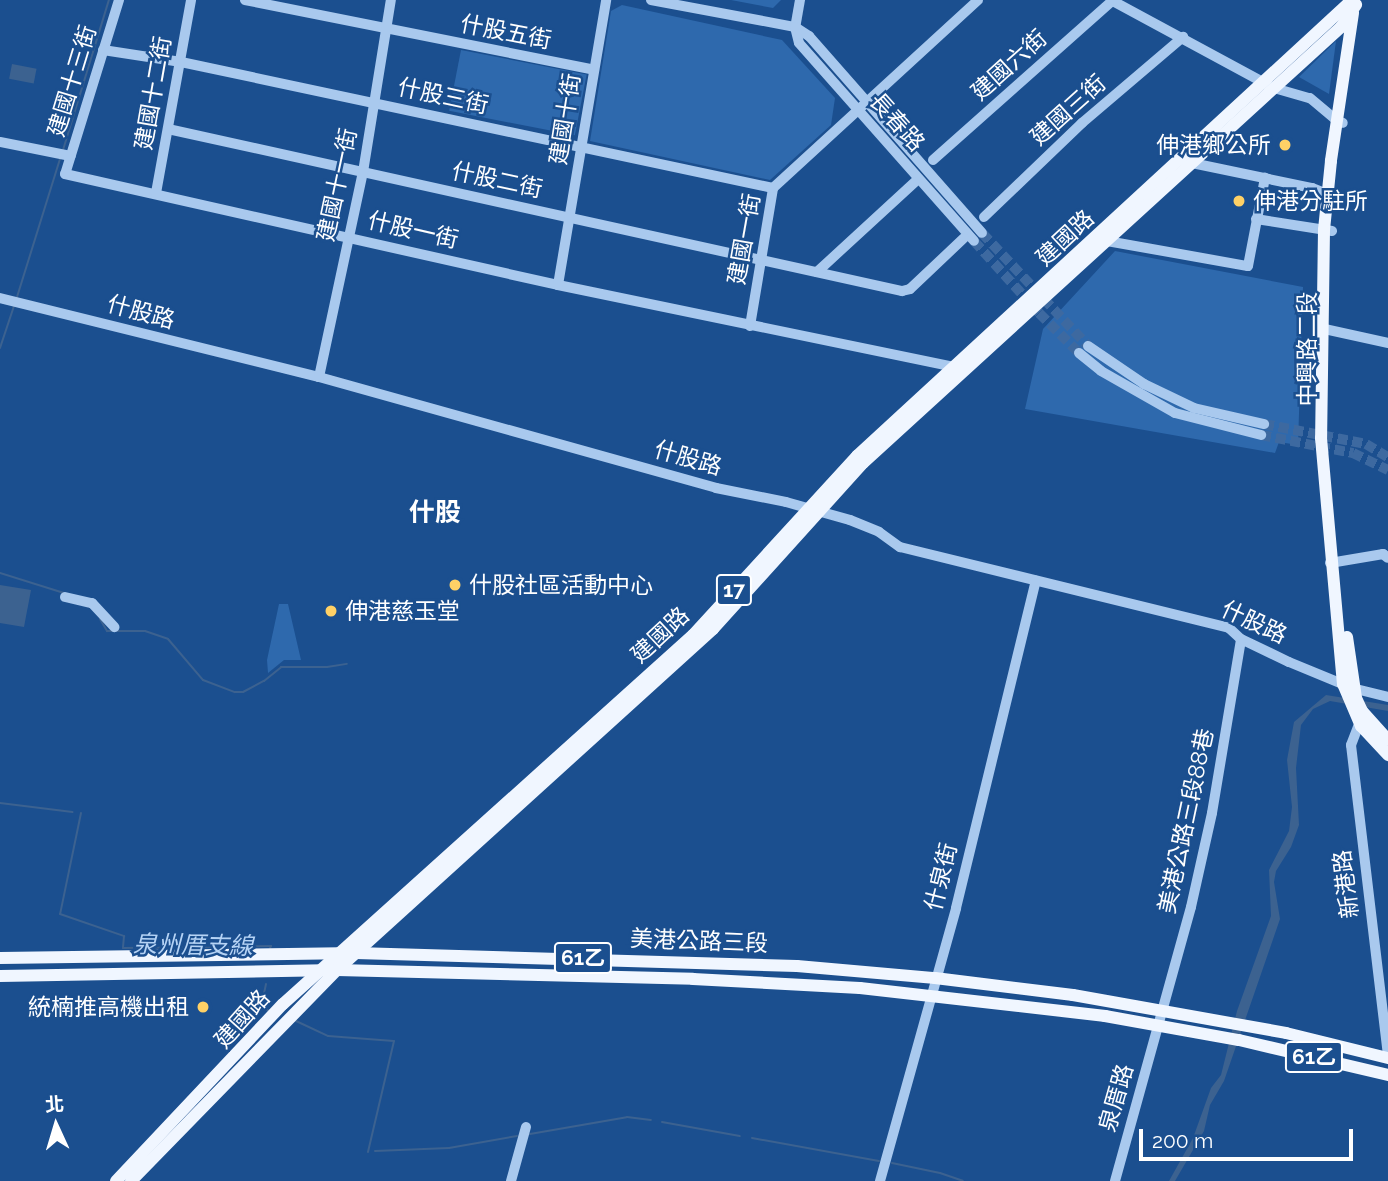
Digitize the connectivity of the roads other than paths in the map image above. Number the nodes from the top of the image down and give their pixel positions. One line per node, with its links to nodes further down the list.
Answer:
1 (119, 0): 14 (street, 建國十三街)
2 (191, 0): 15 (street, 建國十二街)
3 (245, 0): 12 (street, 什股五街)
4 (391, 0): 12 (street, 建國十一街)
5 (606, 0): 16 (street, 建國十街)
6 (651, 0): 11 (street)
7 (800, 0): 11 (street)
8 (978, 0): 19 (street, 建國一街)
9 (1112, 0): 13 (street); 25 (street, 建國六街)
10 (1357, 1): 17 (main road, 建國路 / 17); 20 (main road, 中興路二段)
11 (795, 27): 19 (street, 長春路)
12 (385, 29): 16 (street, 什股五街); 18 (street, 建國十一街)
13 (1183, 37): 17 (street); 35 (street, 建國三街)
14 (103, 50): 15 (street, 什股三街); 24 (street, 建國十三街)
15 (181, 62): 18 (street, 什股三街); 21 (street, 建國十二街)
16 (594, 70): 23 (street, 建國十街)
17 (1270, 85): 20 (street); 26 (main road, 建國路 / 17); 48 (main road, 建國路 / 17)
18 (375, 103): 23 (street, 什股三街); 27 (street, 建國十一街)
19 (863, 106): 31 (street, 建國一街); 41 (street, 長春路)
20 (1340, 122): 33 (main road, 中興路二段)
21 (168, 129): 27 (street, 什股二街); 32 (street, 建國十二街)
22 (0, 142): 24 (street)
23 (582, 148): 31 (street, 什股三街); 34 (street, 建國十街)
24 (71, 156): 28 (street, 建國十三街)
25 (933, 160)
26 (1192, 163): 29 (street); 39 (main road, 建國路 / 17)
27 (363, 172): 34 (street, 什股二街); 38 (street, 建國十一街)
28 (65, 174): 32 (street, 什股一街)
29 (1265, 178): 33 (street); 36 (street)
30 (915, 182): 41 (street)
31 (773, 188): 40 (street, 建國一街)
32 (156, 193): 38 (street, 什股一街)
33 (1331, 196): 37 (main road, 中興路二段)
34 (571, 218): 40 (street, 什股二街); 42 (street, 建國十街)
35 (984, 218)
36 (1256, 219): 37 (street); 39 (street)
37 (1328, 230): 45 (main road, 中興路二段)
38 (349, 236): 42 (street, 什股一街); 49 (street, 建國十一街)
39 (1107, 241): 51 (main road, 建國路 / 17)
40 (761, 260): 41 (street, 什股二街); 44 (street, 建國一街)
41 (817, 272)
42 (558, 285): 44 (street, 什股一街)
43 (0, 298): 49 (street, 什股路)
44 (750, 326): 48 (street)
45 (1324, 329): 46 (street); 53 (main road, 中興路二段)
46 (1388, 343)
47 (1084, 349): 50 (street)
48 (953, 368): 51 (main road, 建國路 / 17)
49 (319, 377): 51 (street, 什股路)
50 (1262, 429)
51 (812, 510): 54 (street, 什股路); 63 (main road, 建國路 / 17)
52 (1388, 558): 53 (street)
53 (1334, 562): 59 (main road, 中興路二段)
54 (1036, 581): 57 (street, 什股路); 70 (street, 什泉街)
55 (65, 597): 56 (street)
56 (114, 627)
57 (1241, 639): 59 (street, 什股路); 72 (street, 美港公路三段88巷)
58 (1388, 697): 59 (street, 什股路)
59 (1353, 699): 60 (main road, 中興路二段); 61 (main road)
60 (1361, 726): 62 (main road, 中興路二段); 74 (street, 新港路)
61 (1388, 740)
62 (1388, 755)
63 (554, 766): 64 (main road, 建國路 / 17); 65 (main road, 建國路 / 17)
64 (339, 953): 65 (main road, 美港公路三段 / 61乙); 66 (main road, 美港公路三段 / 61乙); 67 (main road, 建國路 / 17)
65 (356, 953): 68 (main road, 建國路 / 17); 70 (main road, 美港公路三段 / 61乙)
66 (0, 958)
67 (320, 970): 68 (main road, 美港公路三段 / 61乙); 69 (main road, 美港公路三段 / 61乙); 77 (main road, 建國路 / 17)
68 (337, 970): 71 (main road, 美港公路三段 / 61乙); 78 (main road, 建國路 / 17)
69 (0, 976)
70 (935, 978): 71 (street, 什泉街); 72 (main road, 美港公路三段 / 61乙)
71 (931, 995): 73 (main road, 美港公路三段 / 61乙); 80 (street, 什泉街)
72 (1164, 1009): 73 (street, 美港公路三段88巷); 74 (main road, 美港公路三段 / 61乙)
73 (1158, 1026): 75 (main road, 美港公路三段 / 61乙); 81 (street, 泉厝路)
74 (1388, 1056)
75 (1388, 1075)
76 (526, 1127): 79 (street)
77 (116, 1181)
78 (131, 1181)
79 (511, 1181)
80 (880, 1181)
81 (1115, 1181)

